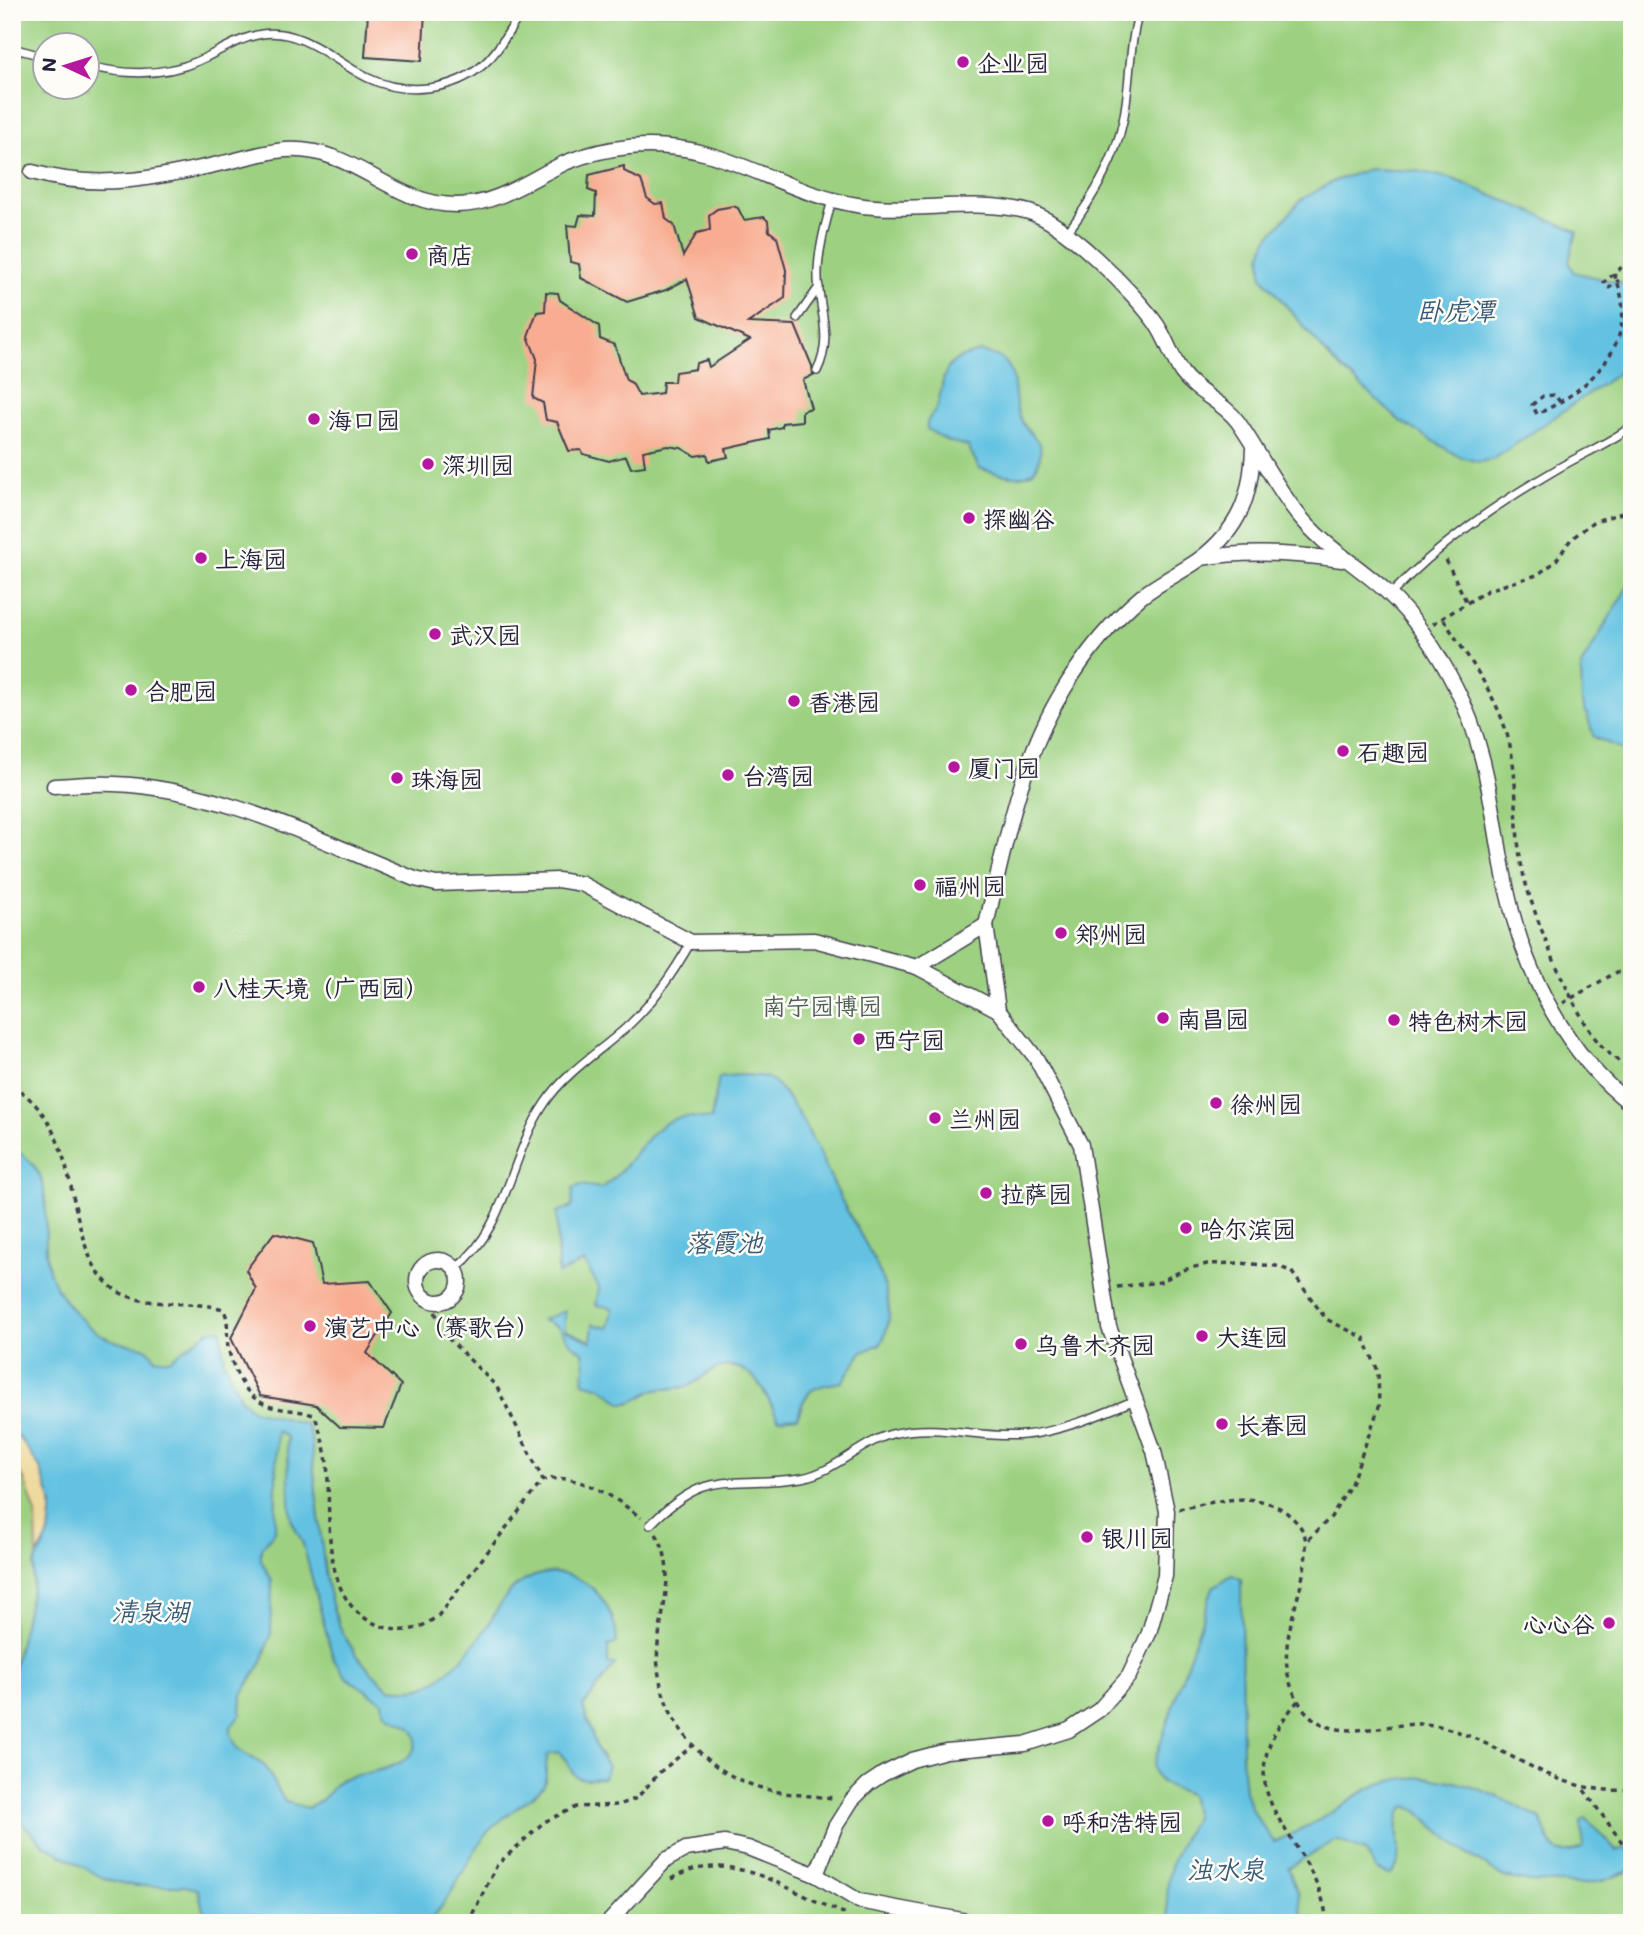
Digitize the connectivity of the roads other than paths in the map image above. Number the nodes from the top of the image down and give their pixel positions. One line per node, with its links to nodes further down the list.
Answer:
1 (522, 12): 5 (lane)
2 (1139, 12): 8 (lane)
3 (12, 48): 4 (lane)
4 (32, 53)
5 (102, 68)
6 (32, 172): 7 (street)
7 (832, 200): 8 (street); 9 (lane)
8 (1067, 233): 13 (street)
9 (819, 287): 10 (lane); 11 (lane)
10 (797, 317)
11 (817, 371)
12 (1632, 426): 16 (lane)
13 (1253, 449): 14 (street); 15 (street)
14 (1201, 558): 15 (street); 18 (street)
15 (1344, 561): 16 (street)
16 (1390, 595): 22 (street)
17 (54, 786): 19 (street)
18 (986, 925): 20 (street); 21 (street)
19 (691, 942): 20 (street); 23 (lane)
20 (917, 967): 21 (street)
21 (998, 1010): 24 (street)
22 (1632, 1105)
23 (455, 1269): 23 (street)
24 (1135, 1400): 25 (lane); 26 (street)
25 (650, 1525)
26 (816, 1875): 27 (street); 28 (street)
27 (945, 1919): 29 (street)
28 (608, 1923)
29 (978, 1923)

